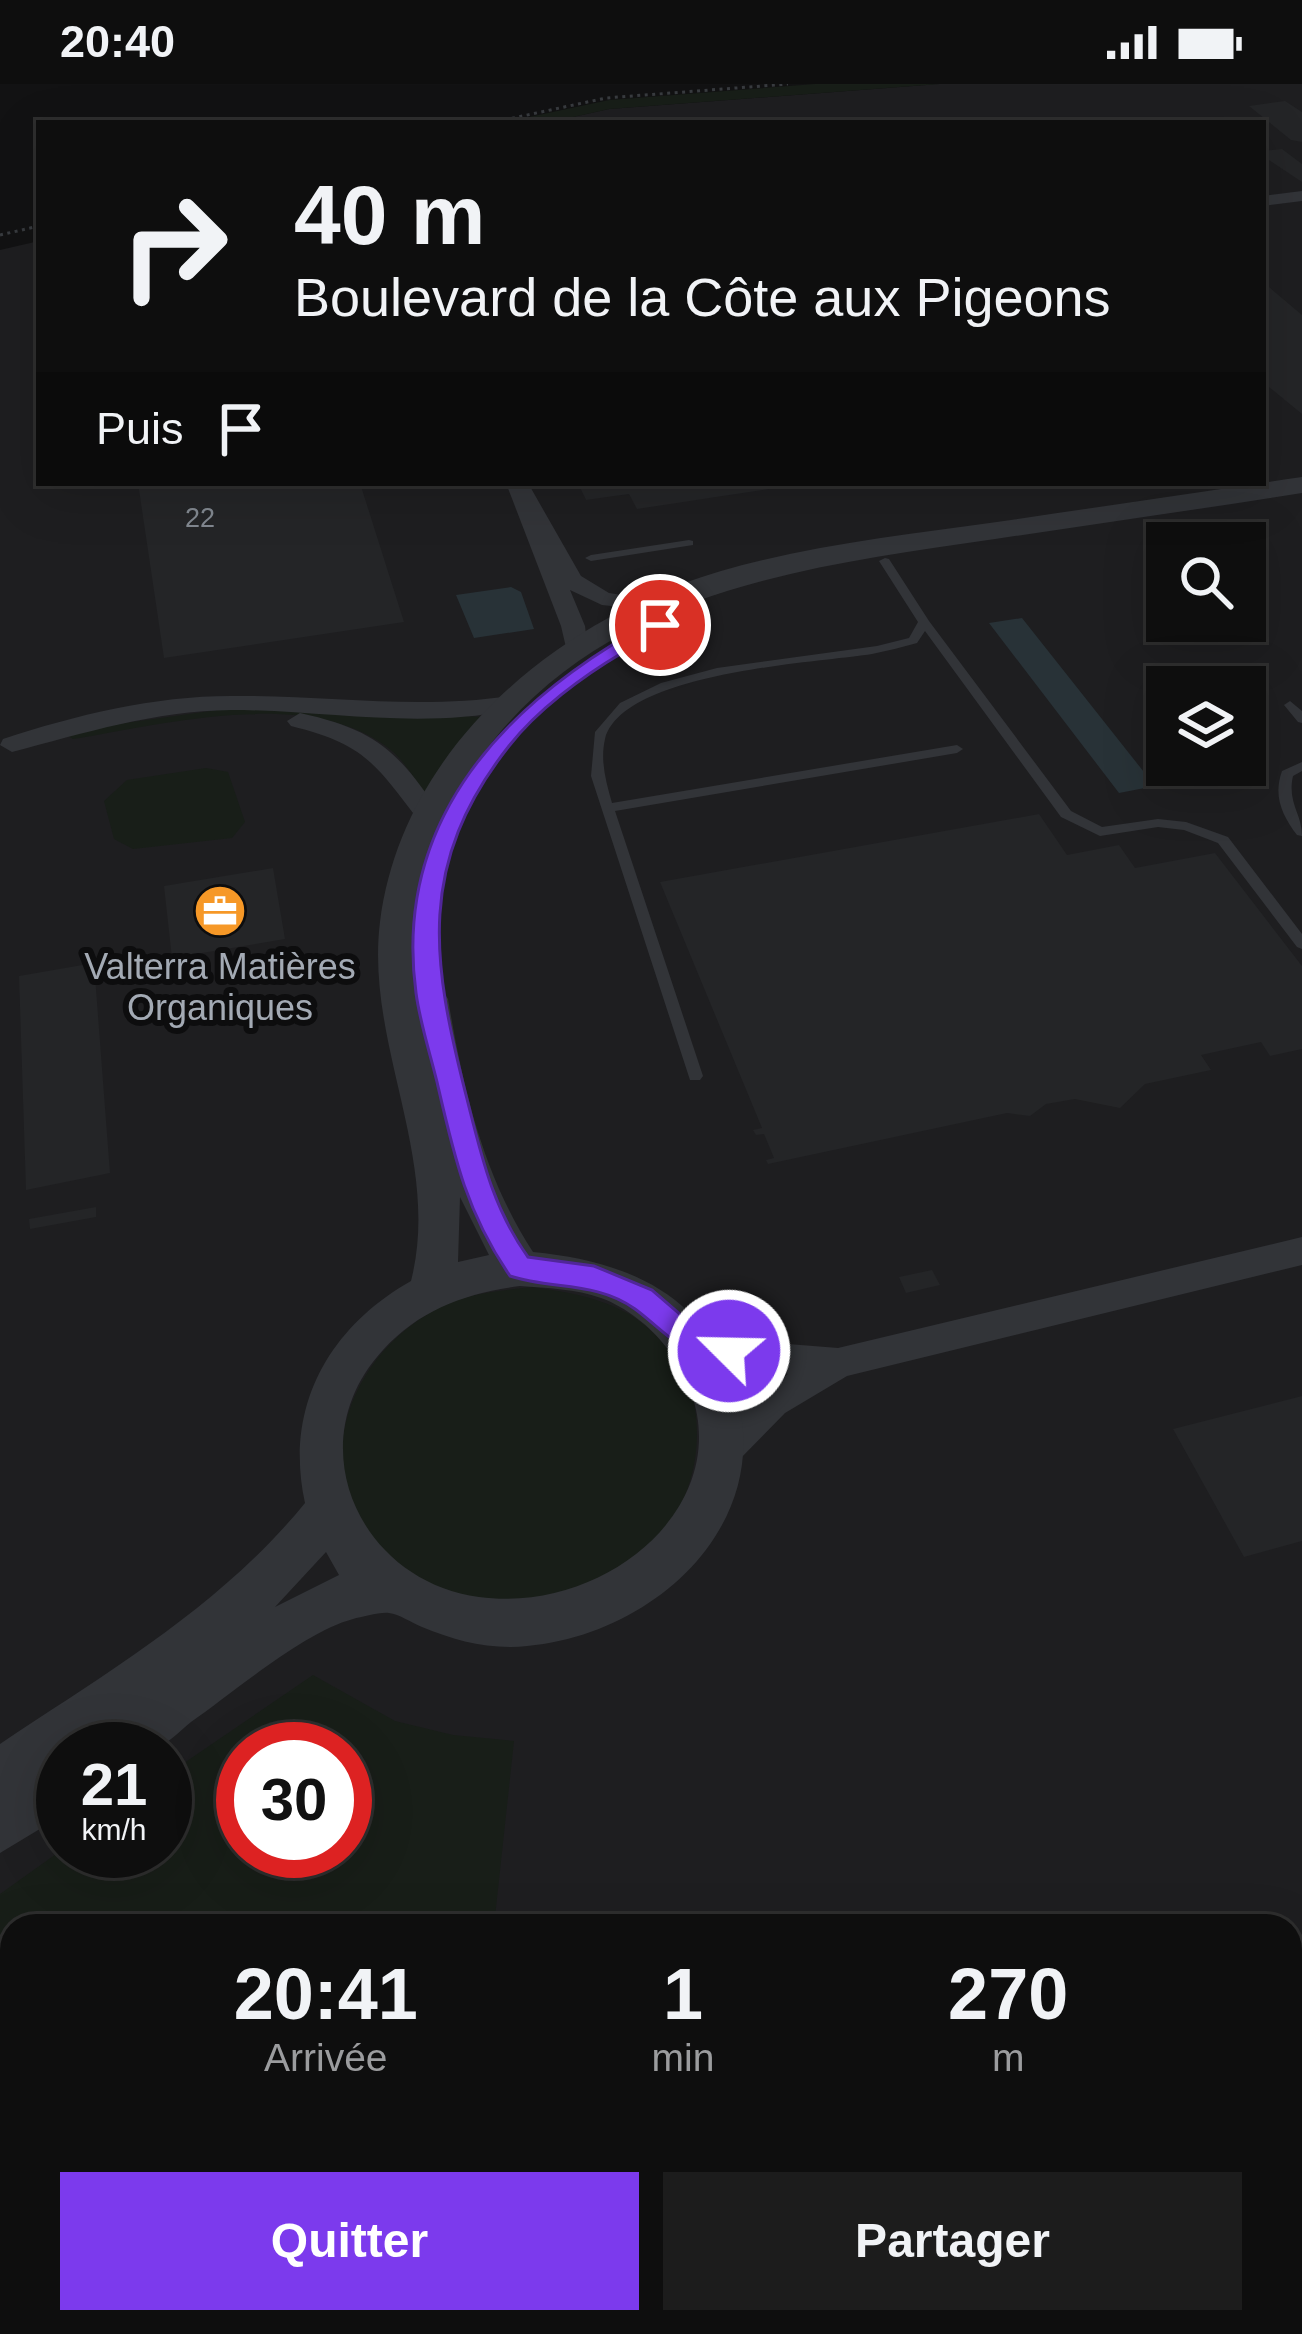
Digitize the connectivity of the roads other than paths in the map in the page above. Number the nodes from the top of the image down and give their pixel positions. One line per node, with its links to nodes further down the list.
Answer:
1 (1302, 196): 2 (street)
2 (1266, 201)
3 (1302, 485): 9 (street)
4 (522, 494): 9 (street); 11 (street)
5 (1302, 497): 8 (street)
6 (688, 543): 7 (lane)
7 (591, 558)
8 (885, 561): 10 (lane); 24 (street)
9 (658, 608): 11 (street)
10 (924, 622): 18 (lane); 21 (lane)
11 (576, 651): 12 (street)
12 (510, 703): 15 (street); 19 (street)
13 (1290, 705): 14 (lane)
14 (1302, 719)
15 (6, 745): 19 (street)
16 (957, 749): 18 (lane)
17 (1302, 766): 20 (lane)
18 (607, 808): 22 (lane)
19 (428, 815): 25 (street)
20 (1302, 832)
21 (1302, 944)
22 (695, 1076)
23 (1302, 1250): 27 (street)
24 (520, 1268): 25 (street); 26 (street)
25 (430, 1290): 29 (street)
26 (688, 1339): 27 (street); 28 (street)
27 (838, 1363): 28 (street)
28 (722, 1452): 30 (street)
29 (328, 1511): 30 (street); 32 (street)
30 (391, 1589): 31 (street)
31 (147, 1722)
32 (0, 1776)
33 (36, 1801): 34 (street)
34 (0, 1826)

